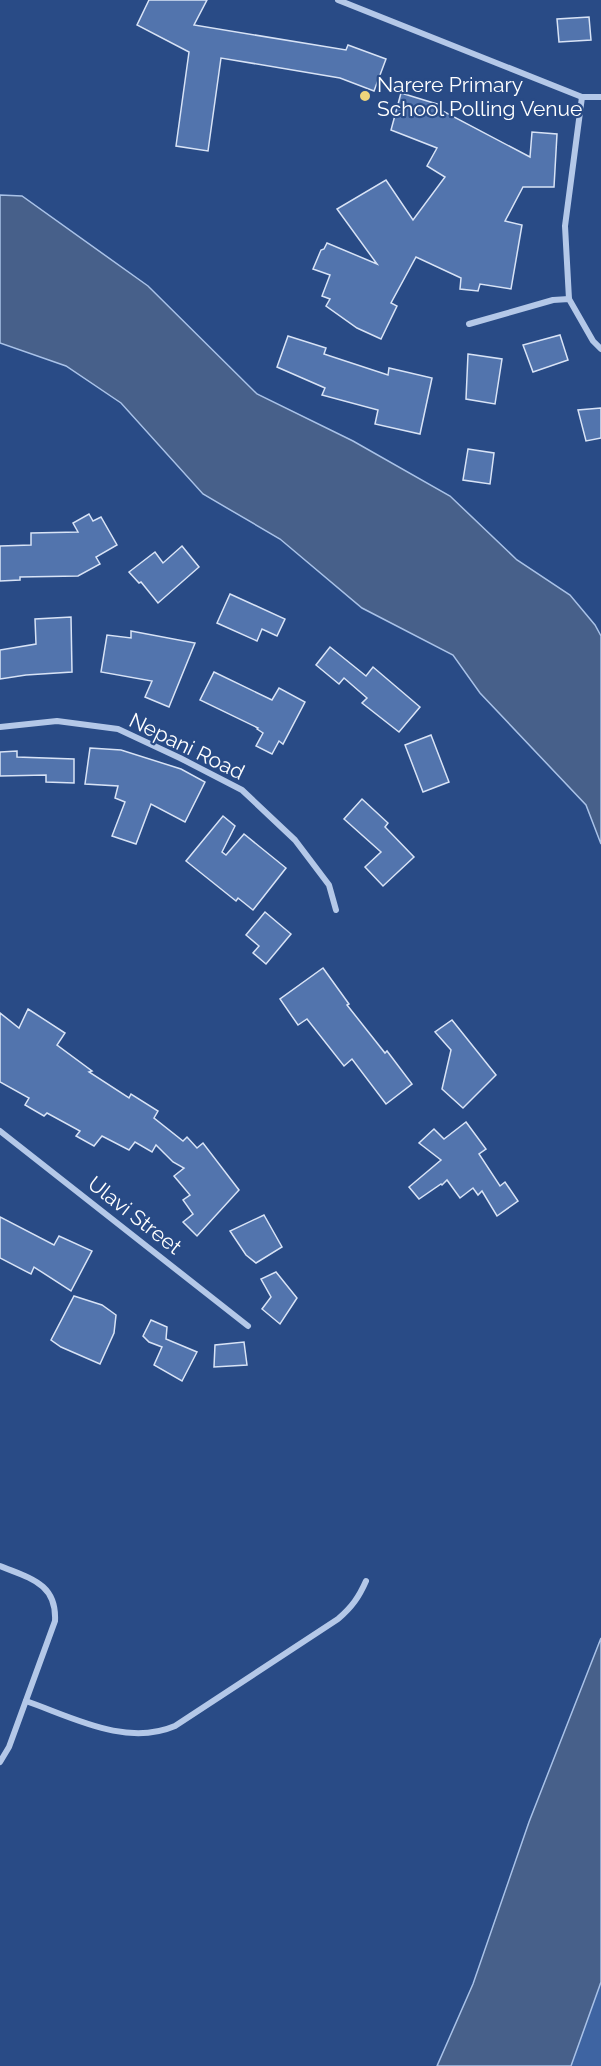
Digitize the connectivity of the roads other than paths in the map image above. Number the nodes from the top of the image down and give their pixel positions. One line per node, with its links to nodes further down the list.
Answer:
1 (338, 0): 2 (street)
2 (582, 97): 3 (street); 4 (street)
3 (601, 97)
4 (569, 299): 5 (street); 6 (street)
5 (470, 324)
6 (601, 349)
7 (0, 727): 8 (street, Nepani Road)
8 (336, 910)
9 (0, 1131): 10 (street, Ulavi Street)
10 (248, 1326)
11 (0, 1566): 13 (street)
12 (366, 1581): 13 (street)
13 (26, 1701): 14 (street)
14 (0, 1762)

